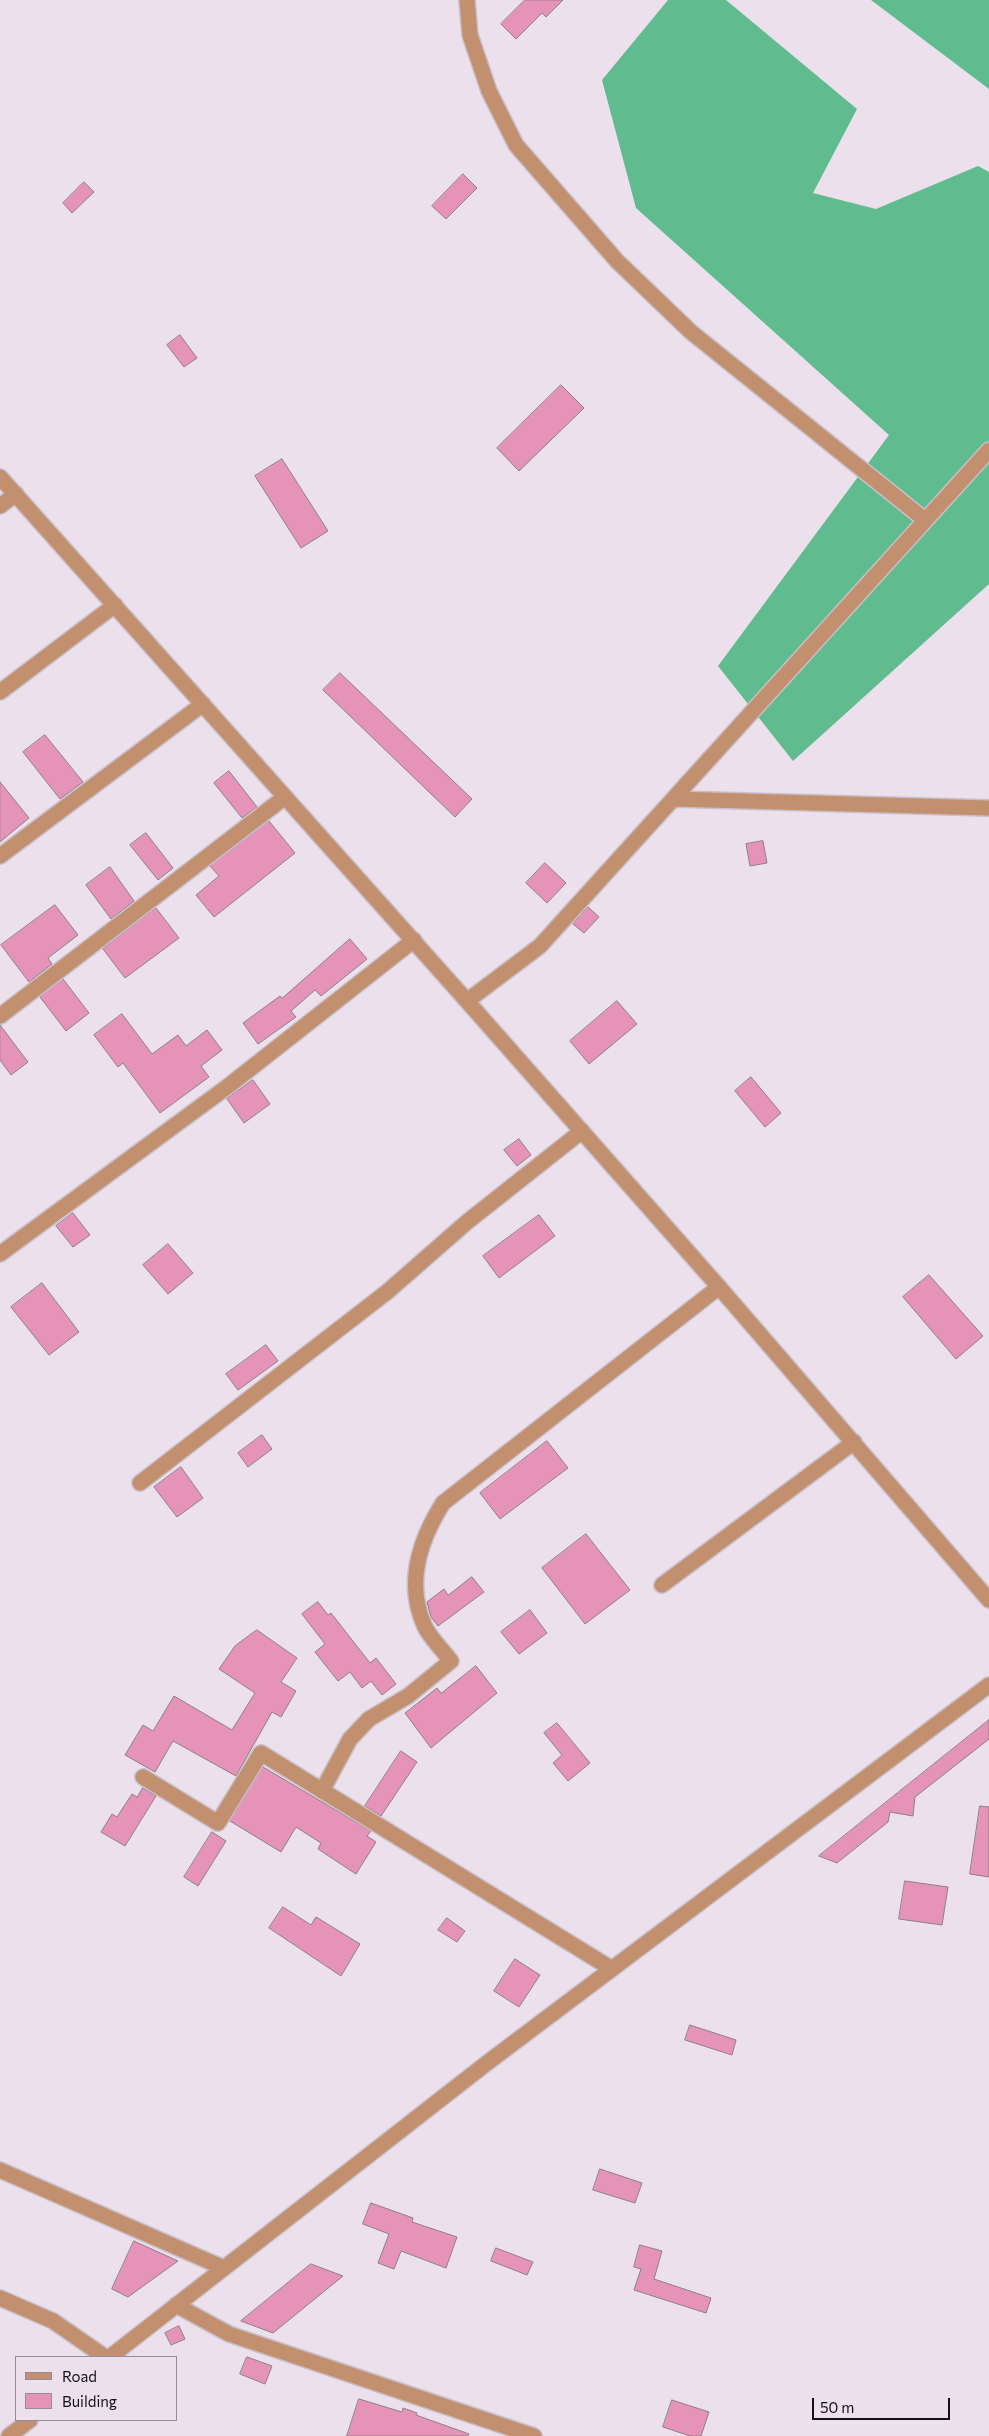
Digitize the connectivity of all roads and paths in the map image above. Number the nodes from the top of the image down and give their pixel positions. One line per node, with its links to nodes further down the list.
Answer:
1 (467, 0): 6 (street)
2 (989, 450): 6 (street)
3 (0, 477): 4 (street)
4 (16, 494): 5 (street); 7 (street)
5 (0, 506)
6 (925, 520): 11 (street)
7 (115, 605): 8 (street); 9 (street)
8 (0, 692)
9 (203, 704): 10 (street); 13 (street)
10 (285, 797): 14 (street); 16 (street)
11 (676, 799): 12 (street); 15 (street)
12 (989, 808)
13 (0, 856)
14 (414, 940): 15 (street); 18 (street)
15 (467, 1001): 17 (street)
16 (0, 1016)
17 (582, 1131): 19 (street); 21 (street)
18 (0, 1254)
19 (719, 1287): 20 (street); 27 (street)
20 (854, 1442): 22 (street); 23 (street)
21 (140, 1483)
22 (662, 1584)
23 (989, 1600)
24 (989, 1676): 25 (street)
25 (984, 1689): 28 (street)
26 (143, 1777): 27 (street)
27 (322, 1791): 28 (street)
28 (612, 1969): 30 (street)
29 (0, 2170): 30 (street)
30 (224, 2268): 32 (street)
31 (0, 2298): 33 (street)
32 (176, 2305): 34 (street); 37 (street)
33 (104, 2356)
34 (111, 2356)
35 (29, 2421): 36 (street)
36 (12, 2435)
37 (534, 2436)

